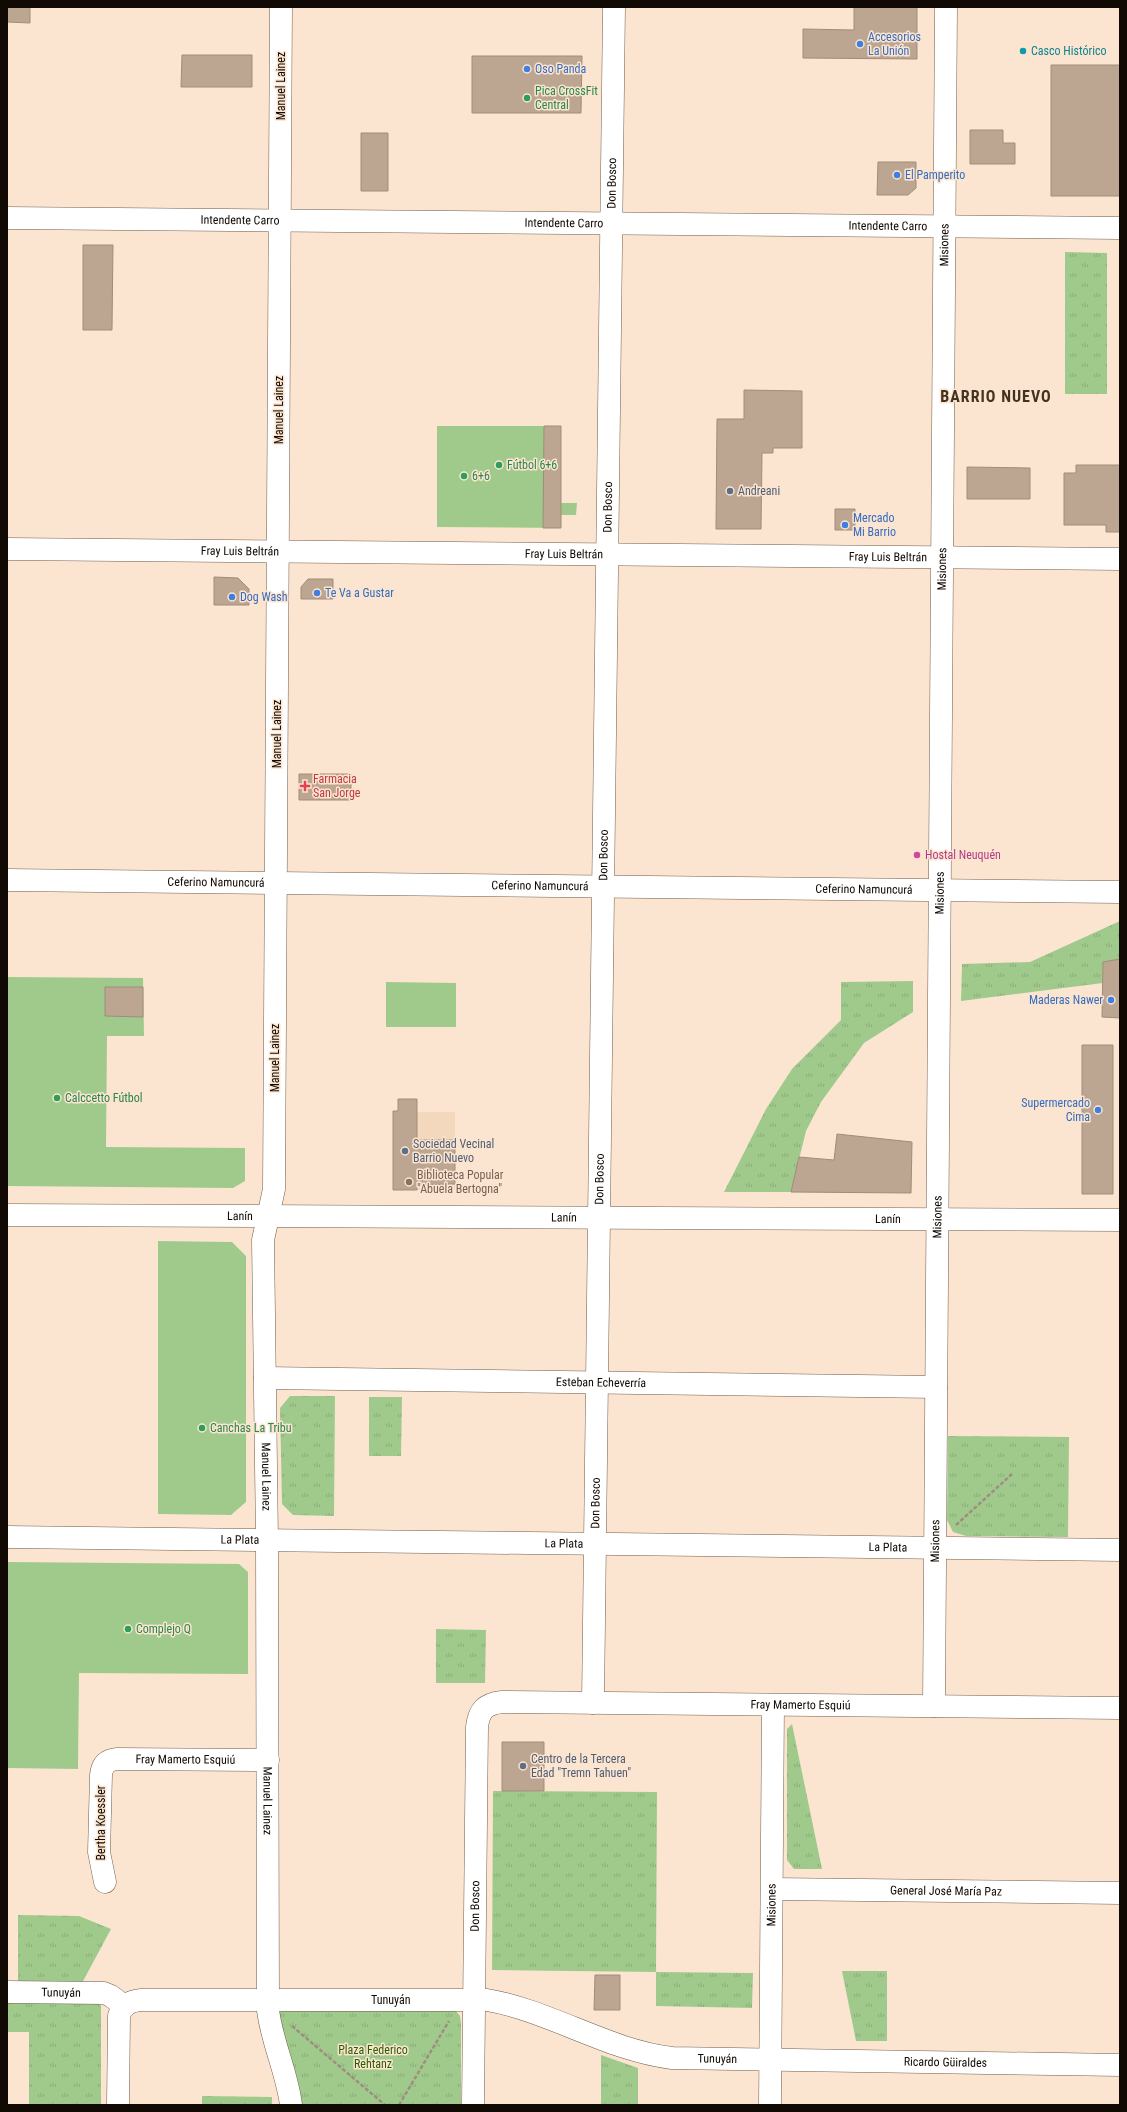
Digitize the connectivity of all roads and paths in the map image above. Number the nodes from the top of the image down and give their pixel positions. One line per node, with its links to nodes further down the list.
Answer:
1 (281, 7): 5 (street, Manuel Lainez)
2 (614, 7): 6 (street, Don Bosco)
3 (946, 7): 7 (street, Misiones)
4 (7, 218): 5 (street, Intendente Carro)
5 (280, 220): 6 (street, Intendente Carro); 10 (street, Manuel Lainez)
6 (611, 223): 7 (street, Intendente Carro); 11 (street, Don Bosco)
7 (944, 226): 8 (street, Intendente Carro); 12 (street, Misiones)
8 (1120, 228)
9 (7, 550): 10 (street, Fray Luis Beltrán)
10 (278, 552): 11 (street, Fray Luis Beltrán); 15 (street, Manuel Lainez)
11 (607, 555): 12 (street, Fray Luis Beltrán); 16 (street, Don Bosco)
12 (942, 558): 13 (street, Fray Luis Beltrán); 17 (street, Misiones)
13 (1120, 559)
14 (7, 880): 15 (street, Ceferino Namuncurá)
15 (276, 883): 16 (street, Ceferino Namuncurá); 20 (street, Manuel Lainez)
16 (603, 887): 17 (street, Ceferino Namuncurá); 21 (street, Don Bosco)
17 (940, 890): 18 (street, Ceferino Namuncurá); 22 (street, Misiones)
18 (1120, 892)
19 (7, 1215): 20 (street, Lanín)
20 (269, 1216): 21 (street, Lanín); 24 (street, Manuel Lainez)
21 (598, 1217): 22 (street, Lanín); 25 (street, Don Bosco)
22 (937, 1219): 23 (street, Lanín); 26 (street, Misiones)
23 (1120, 1220)
24 (265, 1378): 25 (street, Esteban Echeverría); 32 (street, Manuel Lainez)
25 (597, 1383): 26 (street, Esteban Echeverría); 33 (street, Don Bosco)
26 (936, 1387): 34 (street, Misiones)
27 (1012, 1474): 29 (path)
28 (952, 1521): 29 (path)
29 (955, 1525): 30 (path)
30 (958, 1528)
31 (7, 1537): 32 (street, La Plata)
32 (267, 1541): 33 (street, La Plata); 41 (street, Manuel Lainez)
33 (594, 1544): 34 (street, La Plata); 36 (street, Don Bosco)
34 (935, 1548): 35 (street, La Plata); 38 (street, Misiones)
35 (1120, 1550)
36 (592, 1703): 37 (street, Fray Mamerto Esquiú); 39 (street, Fray Mamerto Esquiú)
37 (773, 1704): 38 (street, Fray Mamerto Esquiú); 44 (street, Misiones)
38 (934, 1706): 40 (street, Fray Mamerto Esquiú)
39 (483, 1708): 47 (street, Don Bosco)
40 (1120, 1708)
41 (268, 1760): 42 (street, Fray Mamerto Esquiú); 48 (street, Manuel Lainez)
42 (105, 1764): 43 (street, Bertha Koessler)
43 (104, 1882)
44 (772, 1888): 45 (street, General José María Paz); 54 (street, Misiones)
45 (1120, 1893)
46 (7, 1992): 49 (street, Tunuyán)
47 (474, 1999): 48 (street, Tunuyán); 54 (street, Tunuyán); 60 (street, Don Bosco)
48 (268, 2000): 49 (street, Tunuyán); 57 (street, Manuel Lainez)
49 (124, 2006): 56 (street)
50 (445, 2017): 51 (path)
51 (449, 2020): 52 (path); 59 (path)
52 (453, 2024)
53 (291, 2026): 58 (path)
54 (771, 2059): 55 (street, Ricardo Güiraldes); 61 (street, Misiones)
55 (1120, 2065)
56 (118, 2105)
57 (291, 2105)
58 (385, 2105)
59 (399, 2105)
60 (473, 2105)
61 (770, 2105)

